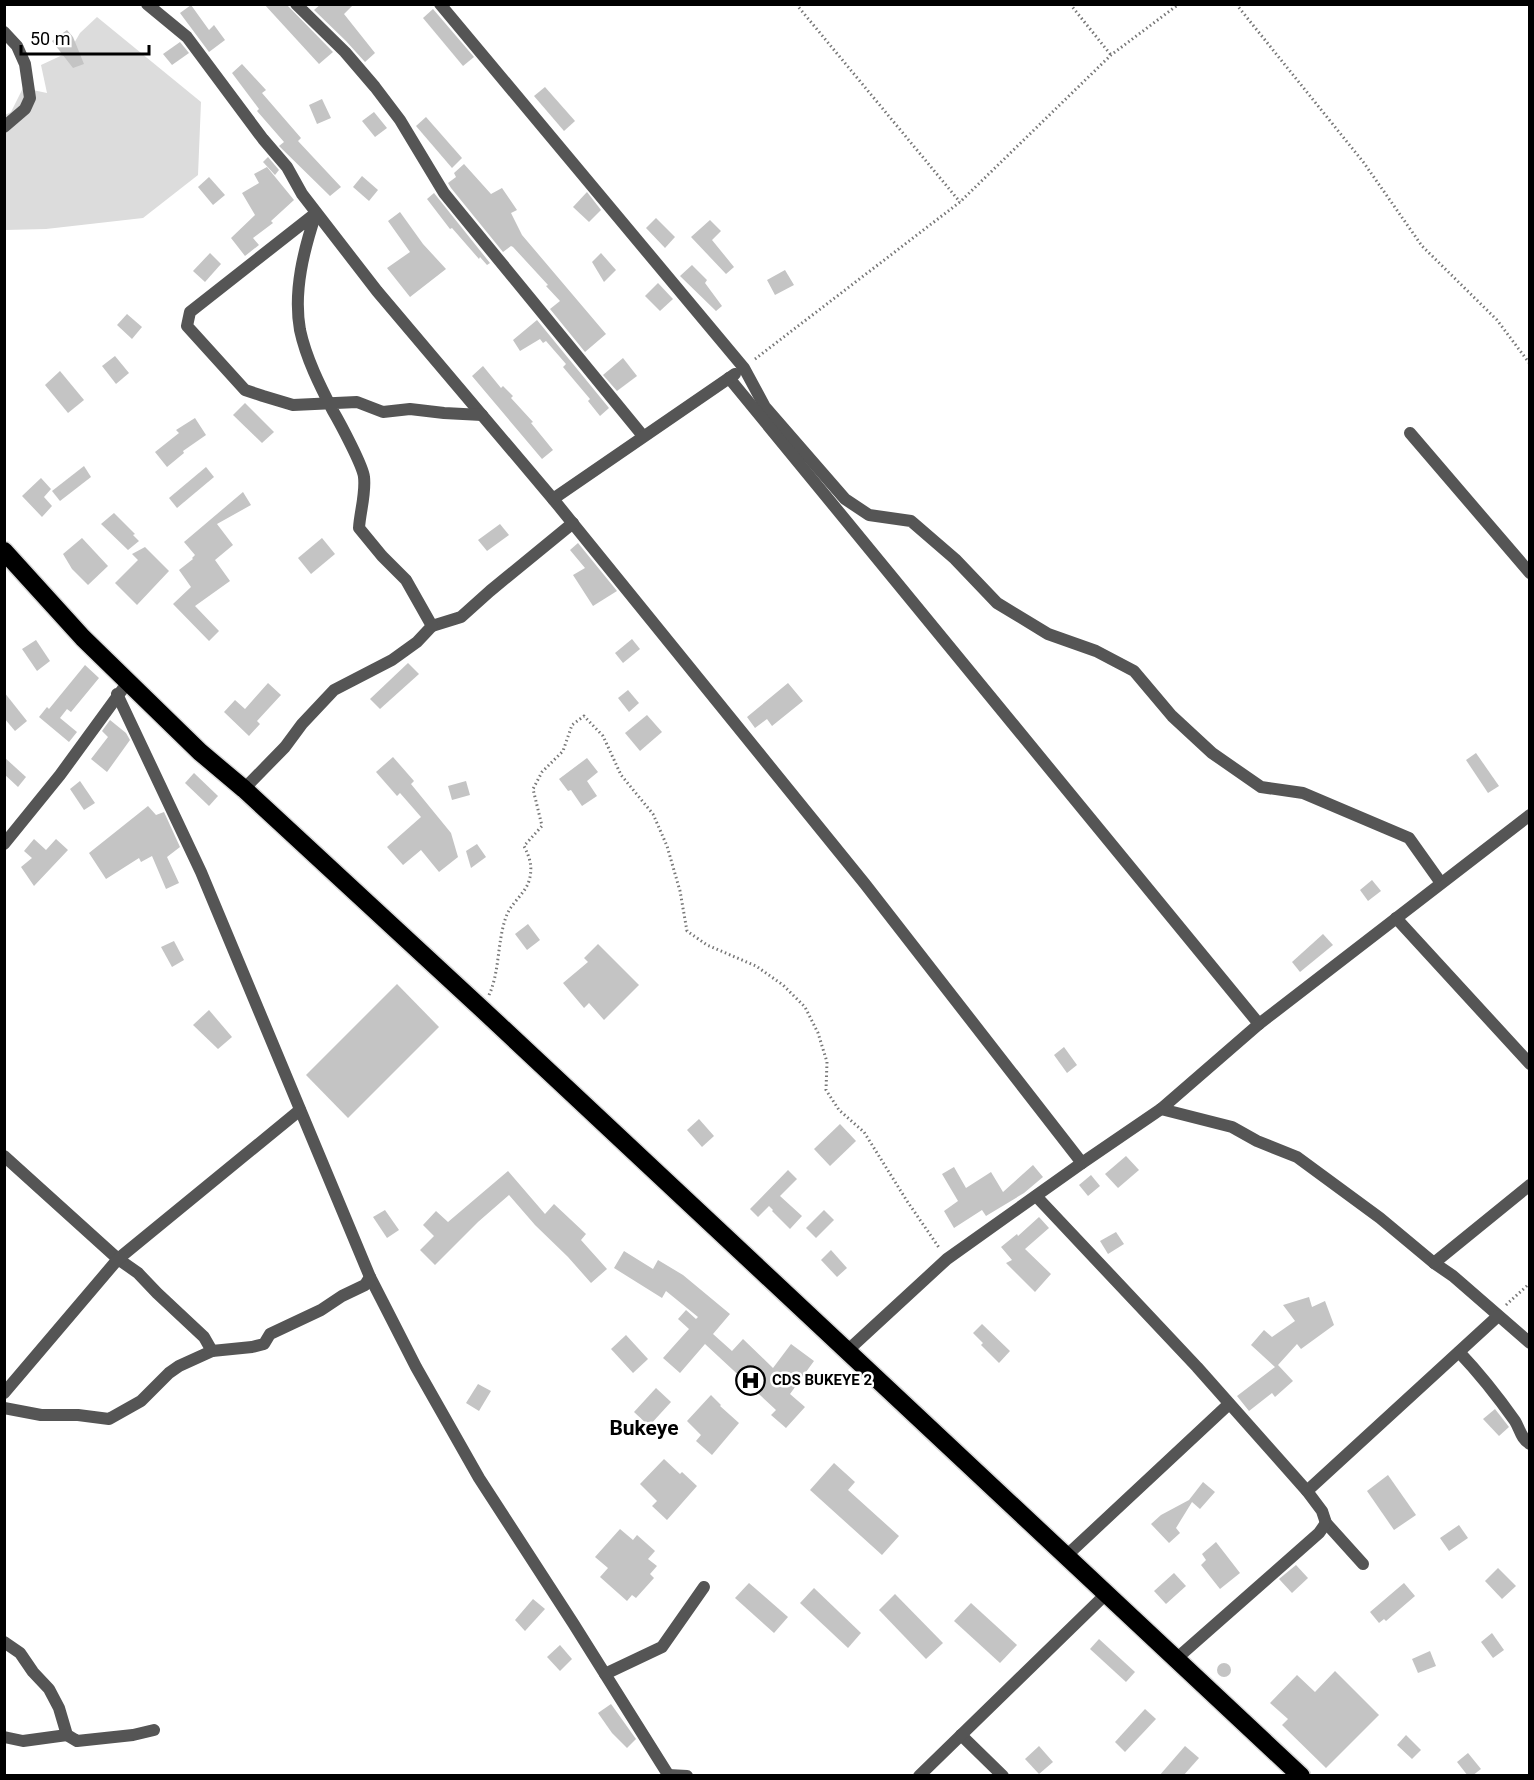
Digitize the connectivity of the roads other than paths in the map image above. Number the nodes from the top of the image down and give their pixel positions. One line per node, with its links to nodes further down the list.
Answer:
1 (147, 4): 6 (street)
2 (296, 4): 12 (street)
3 (440, 4): 7 (street)
4 (4, 32): 5 (street)
5 (4, 127)
6 (316, 213): 9 (street); 9 (street); 10 (street)
7 (744, 368): 8 (street); 22 (street)
8 (729, 378): 12 (street); 24 (street)
9 (330, 404): 10 (street); 17 (street)
10 (482, 415): 13 (street)
11 (1410, 433): 16 (street)
12 (643, 436): 13 (street)
13 (553, 499): 14 (street)
14 (573, 524): 17 (street); 29 (street)
15 (4, 551): 18 (highway)
16 (1530, 573)
17 (432, 626): 19 (street)
18 (123, 689): 19 (highway); 21 (street); 27 (street)
19 (244, 789): 38 (highway)
20 (1530, 815): 22 (street)
21 (4, 844)
22 (1441, 883): 23 (street)
23 (1396, 918): 24 (street); 25 (street)
24 (1259, 1024): 26 (street)
25 (1530, 1064)
26 (1161, 1109): 29 (street); 33 (street)
27 (300, 1110): 32 (street); 34 (street)
28 (4, 1156): 32 (street)
29 (1082, 1162): 31 (street)
30 (1530, 1185): 33 (street)
31 (1036, 1196): 38 (street); 41 (street)
32 (118, 1258): 37 (street); 40 (street)
33 (1434, 1263): 35 (street)
34 (370, 1276): 37 (street); 52 (street)
35 (1498, 1316): 36 (street); 39 (street)
36 (1530, 1343)
37 (212, 1351): 42 (street)
38 (846, 1352): 46 (highway)
39 (1459, 1352): 43 (street); 44 (street)
40 (4, 1394)
41 (1229, 1404): 44 (street); 46 (street)
42 (4, 1408)
43 (1530, 1444)
44 (1307, 1491): 45 (street)
45 (1326, 1523): 47 (street); 51 (street)
46 (1065, 1557): 49 (highway)
47 (1363, 1564)
48 (704, 1587): 52 (street)
49 (1105, 1595): 51 (highway); 55 (street)
50 (4, 1642): 54 (street)
51 (1176, 1659): 61 (highway)
52 (606, 1674): 57 (street)
53 (154, 1730): 54 (street)
54 (67, 1735): 56 (street)
55 (961, 1735): 59 (street); 60 (street)
56 (4, 1737)
57 (669, 1775): 58 (street)
58 (687, 1776)
59 (919, 1776)
60 (1003, 1776)
61 (1300, 1776)

